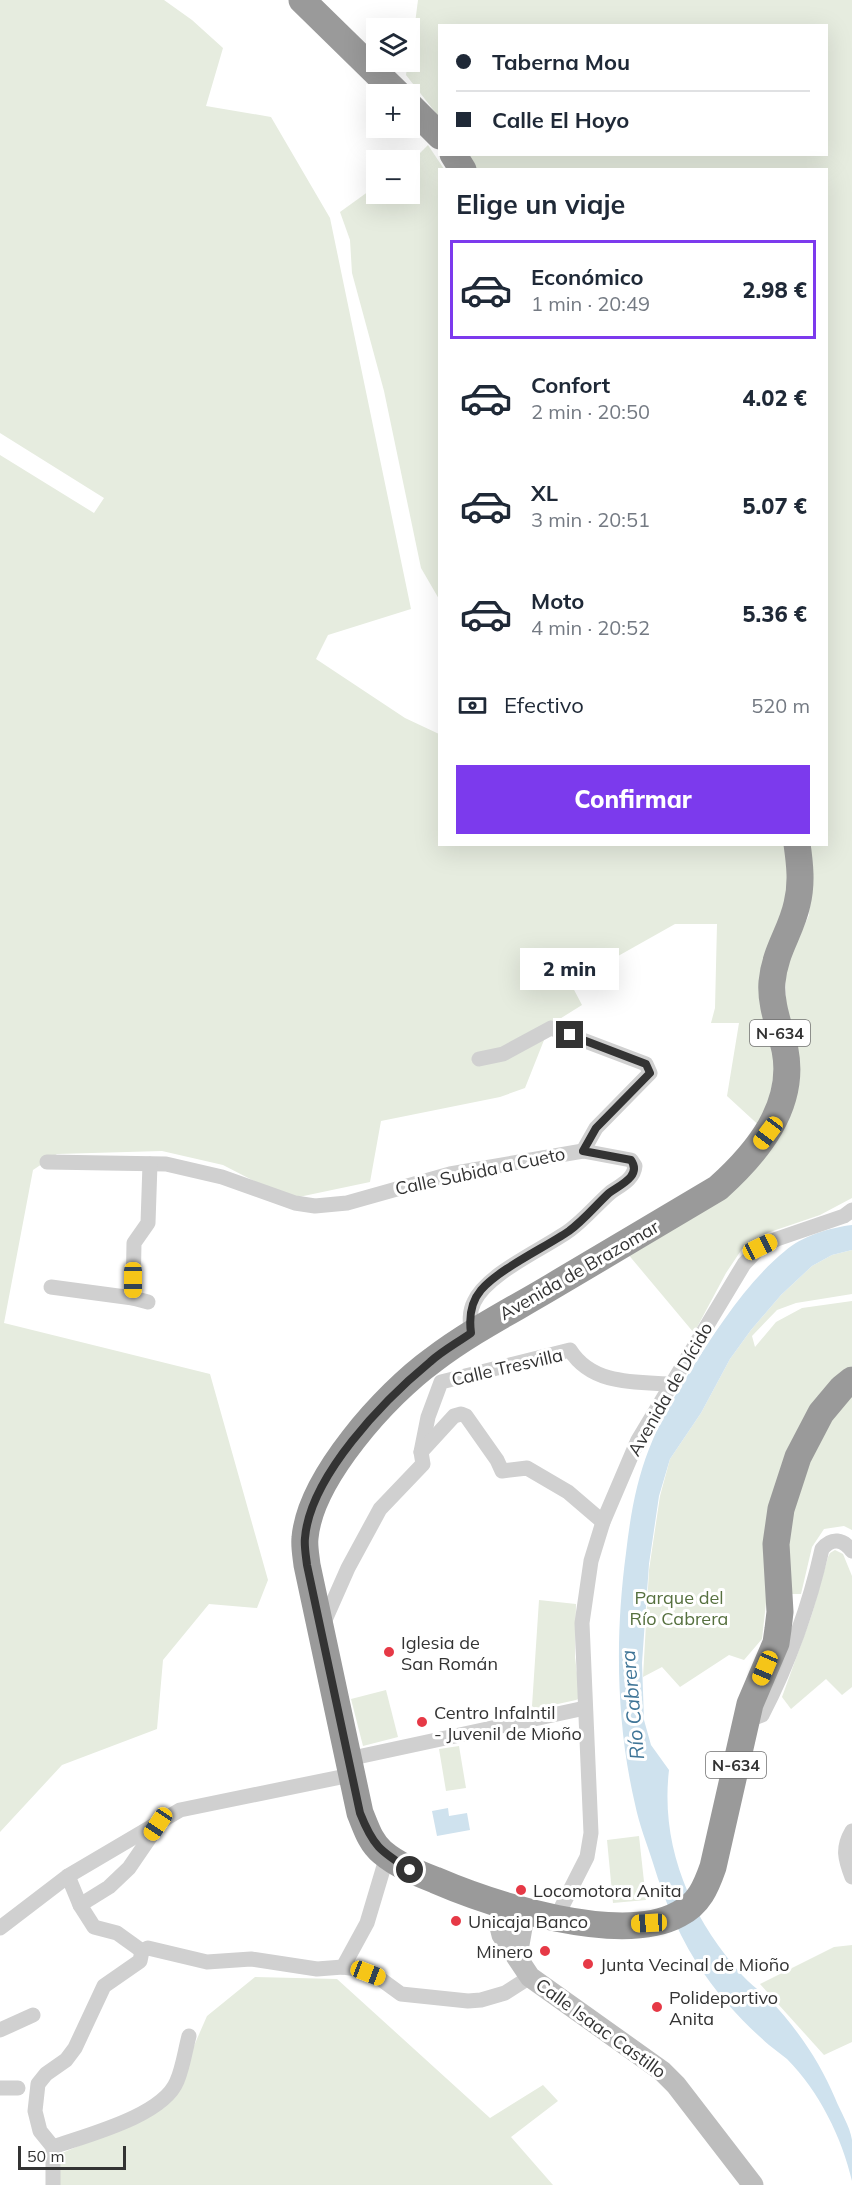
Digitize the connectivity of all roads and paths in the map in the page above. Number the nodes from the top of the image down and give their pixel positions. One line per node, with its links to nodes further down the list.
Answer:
1 (302, 0): 2 (highway)
2 (388, 84)
3 (420, 116): 4 (highway)
4 (438, 134)
5 (797, 846): 12 (highway, Avenida de Brazomar / N-634)
6 (479, 1059): 7 (street)
7 (583, 1151): 9 (street, Calle Subida a Cueto); 12 (street, Calle Subida a Cueto)
8 (47, 1162): 9 (street, Calle Subida a Cueto)
9 (150, 1164): 11 (street)
10 (852, 1210): 14 (street, Avenida de Dícido)
11 (51, 1287)
12 (471, 1333): 18 (highway, Avenida de Brazomar / N-634)
13 (852, 1380): 20 (highway, N-634)
14 (671, 1384): 15 (street, Calle Tresvilla); 16 (street, Avenida de Dícido)
15 (421, 1452): 16 (street, Calle Tresvilla); 18 (street, Calle Tresvilla)
16 (603, 1522): 19 (street, Avenida de Dícido)
17 (852, 1551): 20 (street)
18 (319, 1622): 21 (highway, Avenida de Brazomar / N-634)
19 (585, 1708): 21 (street); 30 (street, Avenida de Dícido)
20 (746, 1720): 30 (highway, Avenida de Brazomar / N-634)
21 (349, 1767): 22 (street); 24 (highway, Avenida de Brazomar / N-634)
22 (158, 1824): 25 (street); 28 (street)
23 (852, 1831): 26 (street)
24 (387, 1856): 27 (highway, Avenida de Brazomar / N-634); 35 (street)
25 (68, 1876): 28 (street); 31 (street)
26 (852, 1877)
27 (466, 1893): 29 (highway, Avenida de Brazomar / N-634); 32 (street, Calle Isaac Castillo)
28 (80, 1905): 33 (street)
29 (504, 1905): 30 (highway, Avenida de Brazomar / N-634); 32 (street)
30 (543, 1915): 34 (street)
31 (0, 1928)
32 (502, 1935): 34 (street, Calle Isaac Castillo)
33 (142, 1951): 35 (street); 42 (street)
34 (517, 1956): 36 (street, Calle Isaac Castillo)
35 (343, 1967): 36 (street)
36 (530, 1977): 44 (street, Calle Isaac Castillo)
37 (33, 2015): 38 (street)
38 (0, 2030)
39 (189, 2036): 42 (street)
40 (0, 2088): 41 (street)
41 (18, 2088)
42 (53, 2147): 43 (street)
43 (53, 2185)
44 (753, 2185)

